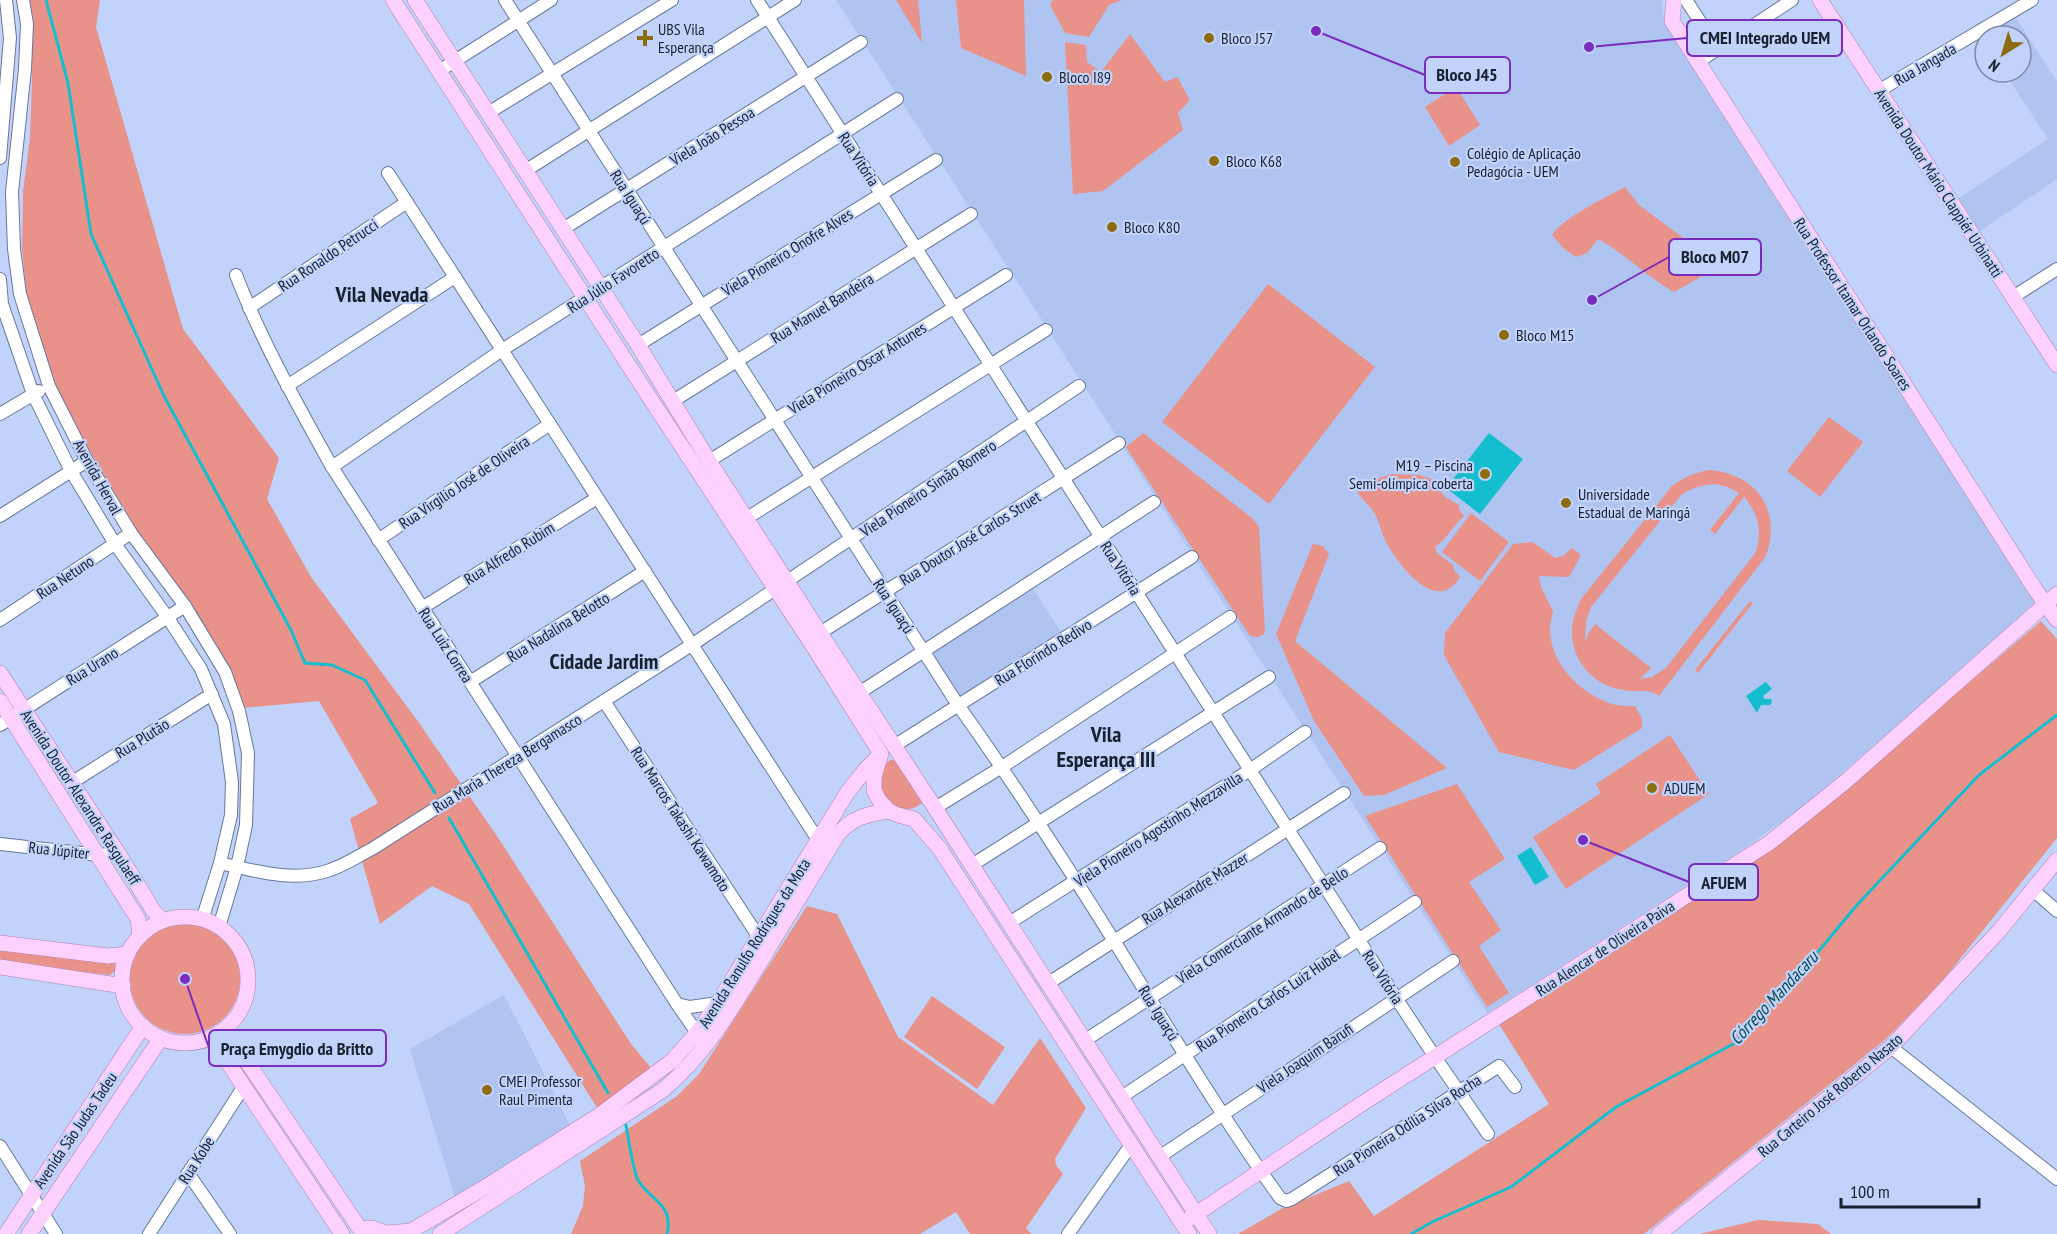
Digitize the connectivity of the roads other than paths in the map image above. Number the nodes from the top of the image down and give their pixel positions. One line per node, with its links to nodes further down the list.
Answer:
1 (6, 0): 25 (street)
2 (23, 0): 21 (street, Avenida Herval)
3 (393, 0): 22 (main road)
4 (415, 0): 19 (main road)
5 (505, 0): 16 (street, Rua Iguaçú)
6 (551, 0): 16 (street)
7 (672, 0): 23 (street)
8 (757, 0): 15 (street, Rua Vitória)
9 (795, 0): 15 (street)
10 (1674, 0): 20 (main road, Rua Professor Itamar Orlando Soares)
11 (1686, 0): 18 (street)
12 (1791, 0): 18 (street)
13 (1820, 0): 26 (main road, Avenida Doutor Mário Clappiér Urbinatti)
14 (2032, 0): 26 (street, Rua Jangada)
15 (768, 17): 24 (street, Rua Vitória); 29 (street)
16 (518, 21): 19 (street); 23 (street, Rua Iguaçú)
17 (861, 42): 24 (street, Viela João Pessoa)
18 (1719, 50): 20 (street)
19 (454, 60): 22 (street); 28 (main road)
20 (1698, 62): 94 (main road, Rua Professor Itamar Orlando Soares)
21 (25, 69): 25 (street); 36 (street, Avenida Herval)
22 (439, 71): 52 (main road)
23 (552, 74): 28 (street); 29 (street, Rua Iguaçú)
24 (806, 77): 30 (street, Rua Vitória); 35 (street, Viela João Pessoa)
25 (3, 83): 31 (street)
26 (1880, 90): 51 (main road, Avenida Doutor Mário Clappiér Urbinatti)
27 (897, 99): 30 (street, Rua Júlio Favoretto)
28 (488, 113): 33 (main road)
29 (588, 131): 33 (street); 35 (street, Rua Iguaçú)
30 (842, 133): 37 (street, Rua Vitória); 42 (street, Rua Júlio Favoretto)
31 (0, 158)
32 (936, 160): 37 (street, Viela Pioneiro Onofre Alves)
33 (525, 171): 41 (main road)
34 (388, 173): 39 (street)
35 (626, 190): 41 (street, Viela João Pessoa); 42 (street, Rua Iguaçú)
36 (12, 192): 38 (street); 50 (street, Avenida Herval)
37 (881, 194): 43 (street, Rua Vitória); 54 (street, Viela Pioneiro Onofre Alves)
38 (0, 200)
39 (407, 202): 47 (street); 56 (street, Rua Ronaldo Petrucci)
40 (971, 214): 43 (street, Rua Manuel Bandeira)
41 (563, 229): 49 (main road)
42 (663, 248): 49 (street, Rua Júlio Favoretto); 54 (street, Rua Iguaçú)
43 (916, 249): 55 (street, Rua Vitória); 60 (street, Rua Manuel Bandeira)
44 (2057, 269): 51 (street)
45 (236, 275): 56 (street, Rua Luiz Correa)
46 (1006, 276): 55 (street, Viela Pioneiro Oscar Antunes)
47 (455, 277): 59 (street); 64 (street)
48 (0, 279): 53 (street, Avenida Herval)
49 (601, 288): 52 (street, Rua Júlio Favoretto); 58 (main road)
50 (20, 294): 53 (street); 63 (street, Avenida Herval)
51 (2013, 297): 62 (main road, Avenida Doutor Mário Clappiér Urbinatti)
52 (585, 298): 59 (street, Rua Júlio Favoretto); 90 (main road)
53 (1, 305): 66 (street, Avenida Herval)
54 (701, 306): 58 (street, Viela Pioneiro Onofre Alves); 60 (street, Rua Iguaçú)
55 (954, 307): 61 (street, Rua Vitória); 69 (street, Viela Pioneiro Oscar Antunes)
56 (249, 308): 64 (street, Rua Luiz Correa)
57 (1046, 330): 61 (street)
58 (638, 345): 67 (main road)
59 (502, 350): 71 (street); 75 (street, Rua Júlio Favoretto)
60 (736, 361): 67 (street, Rua Manuel Bandeira); 69 (street, Rua Iguaçú)
61 (990, 364): 70 (street, Rua Vitória); 77 (street)
62 (2057, 365)
63 (49, 386): 66 (street); 74 (street, Avenida Herval)
64 (287, 386): 75 (street, Rua Luiz Correa)
65 (1079, 386): 70 (street, Viela Pioneiro Simão Romero)
66 (33, 394): 68 (street); 76 (street, Avenida Herval)
67 (673, 402): 73 (main road)
68 (0, 414)
69 (774, 420): 73 (street, Viela Pioneiro Oscar Antunes); 77 (street, Rua Iguaçú)
70 (1027, 422): 78 (street, Rua Vitória); 85 (street, Viela Pioneiro Simão Romero)
71 (550, 424): 79 (street); 86 (street, Rua Virgílio José de Oliveira)
72 (1119, 443): 78 (street, Rua Doutor José Carlos Struet)
73 (709, 460): 82 (main road)
74 (87, 461): 76 (street); 83 (street, Avenida Herval)
75 (332, 467): 86 (street, Rua Luiz Correa)
76 (71, 471): 81 (street); 87 (street, Avenida Herval)
77 (811, 477): 82 (street); 85 (street, Rua Iguaçú)
78 (1064, 478): 84 (street, Rua Vitória); 91 (street, Rua Doutor José Carlos Struet)
79 (597, 498): 89 (street); 96 (street, Rua Alfredo Rubim)
80 (1154, 502): 84 (street)
81 (0, 516)
82 (747, 519): 90 (main road)
83 (131, 534): 87 (street, Rua Netuno); 95 (street, Avenida Herval)
84 (1102, 538): 92 (street, Rua Vitória); 103 (street)
85 (851, 539): 90 (street, Viela Pioneiro Simão Romero); 91 (street, Rua Iguaçú)
86 (378, 540): 96 (street, Rua Luiz Correa)
87 (115, 544): 98 (street, Avenida Herval); 99 (street, Rua Netuno)
88 (1192, 557): 92 (street, Rua Florindo Redivo)
89 (645, 571): 102 (street); 107 (street, Rua Nadalina Belotto)
90 (781, 584): 101 (main road); 102 (street, Rua Maria Thereza Bergamasco); 116 (main road)
91 (884, 592): 101 (street, Rua Doutor José Carlos Struet); 103 (street, Rua Iguaçú)
92 (1137, 593): 104 (street, Rua Vitória); 112 (street, Rua Florindo Redivo)
93 (2057, 594): 94 (main road, Rua Alencar de Oliveira Paiva)
94 (2045, 604): 100 (main road); 168 (main road, Rua Alencar de Oliveira Paiva)
95 (185, 606): 98 (street, Rua Urano); 135 (street, Avenida Herval)
96 (422, 608): 107 (street, Rua Luiz Correa)
97 (1230, 616): 104 (street)
98 (168, 618): 109 (street, Avenida Herval); 114 (street, Rua Urano)
99 (0, 620)
100 (2057, 620)
101 (820, 633): 108 (main road)
102 (693, 644): 111 (street, Rua Maria Thereza Bergamasco); 127 (street)
103 (923, 652): 108 (street); 112 (street, Rua Iguaçú)
104 (1175, 652): 113 (street, Rua Vitória); 118 (street)
105 (0, 673): 114 (main road, Avenida Doutor Alexandre Rasgulaeff)
106 (1269, 677): 113 (street)
107 (470, 682): 117 (street, Rua Luiz Correa)
108 (859, 693): 116 (main road)
109 (212, 694): 120 (street, Rua Plutão); 133 (street, Avenida Herval)
110 (0, 700): 114 (main road, Avenida Doutor Alexandre Rasgulaeff)
111 (604, 701): 117 (street, Rua Maria Thereza Bergamasco); 146 (street, Rua Marcos Takashi Kawamoto)
112 (958, 705): 116 (street, Rua Florindo Redivo); 118 (street, Rua Iguaçú)
113 (1213, 711): 119 (street, Rua Vitória); 125 (street)
114 (12, 717): 120 (main road, Avenida Doutor Alexandre Rasgulaeff); 131 (main road, Avenida Doutor Alexandre Rasgulaeff)
115 (1305, 732): 119 (street, Viela Pioneiro Agostinho Mezzavilla)
116 (887, 750): 122 (main road); 123 (main road); 127 (main road, Avenida Ranulfo Rodrigues da Mota)
117 (518, 756): 135 (street, Rua Maria Thereza Bergamasco); 158 (street, Rua Luiz Correa)
118 (1002, 767): 122 (street); 125 (street, Rua Iguaçú)
119 (1250, 770): 126 (street, Rua Vitória); 136 (street, Viela Pioneiro Agostinho Mezzavilla)
120 (71, 783): 130 (main road, Avenida Doutor Alexandre Rasgulaeff)
121 (1344, 793): 126 (street, Rua Alexandre Mazzer)
122 (935, 808): 124 (main road); 134 (main road)
123 (889, 811): 124 (main road); 165 (main road, Avenida Ranulfo Rodrigues da Mota)
124 (914, 819): 175 (main road)
125 (1038, 823): 134 (street); 136 (street, Rua Iguaçú)
126 (1288, 830): 137 (street, Rua Vitória); 148 (street, Rua Alexandre Mazzer)
127 (818, 840): 146 (main road, Avenida Ranulfo Rodrigues da Mota)
128 (0, 844): 131 (street, Rua Júpiter)
129 (1380, 848): 137 (street, Viela Comerciante Armando de Bello)
130 (118, 853): 131 (street, Rua Júpiter); 142 (main road, Avenida Doutor Alexandre Rasgulaeff)
131 (99, 855): 145 (main road, Avenida Doutor Alexandre Rasgulaeff)
132 (2057, 860): 138 (main road, Rua Carteiro José Roberto Nasato)
133 (220, 863): 135 (street, Rua Maria Thereza Bergamasco); 141 (street, Avenida Herval)
134 (972, 865): 143 (main road)
135 (237, 867): 144 (street, Avenida Herval)
136 (1075, 882): 143 (street, Viela Pioneiro Agostinho Mezzavilla); 148 (street, Rua Iguaçú)
137 (1324, 885): 147 (street, Rua Vitória); 155 (street, Viela Comerciante Armando de Bello)
138 (2033, 890): 140 (street); 166 (main road, Rua Carteiro José Roberto Nasato)
139 (1415, 902): 147 (street, Rua Pioneiro Carlos Luiz Hubel)
140 (2057, 911)
141 (202, 920): 142 (main road); 144 (main road)
142 (162, 921): 145 (main road)
143 (1008, 923): 153 (main road)
144 (219, 927): 160 (main road)
145 (140, 936): 150 (main road)
146 (758, 936): 157 (main road, Avenida Ranulfo Rodrigues da Mota)
147 (1358, 939): 156 (street, Rua Vitória); 167 (street, Rua Pioneiro Carlos Luiz Hubel)
148 (1113, 940): 153 (street, Rua Alexandre Mazzer); 155 (street, Rua Iguaçú)
149 (0, 943): 150 (main road)
150 (128, 954): 154 (main road)
151 (1453, 961): 156 (street, Viela Joaquim Barufi)
152 (0, 967): 154 (main road)
153 (1047, 984): 164 (main road)
154 (123, 986): 159 (main road)
155 (1149, 998): 164 (street, Viela Comerciante Armando de Bello); 167 (street, Rua Iguaçú)
156 (1396, 998): 168 (street, Rua Vitória); 173 (street, Viela Joaquim Barufi)
157 (718, 1003): 158 (street); 161 (main road, Avenida Ranulfo Rodrigues da Mota)
158 (677, 1004): 161 (street, Rua Luiz Correa)
159 (143, 1026): 163 (main road); 181 (main road, Avenida São Judas Tadeu)
160 (225, 1029): 162 (main road); 186 (main road)
161 (696, 1034): 165 (street, Rua Luiz Correa); 193 (main road, Avenida Ranulfo Rodrigues da Mota)
162 (211, 1037): 163 (main road); 169 (main road)
163 (161, 1038): 183 (main road, Avenida São Judas Tadeu)
164 (1084, 1041): 172 (main road)
165 (708, 1046): 194 (main road, Avenida Ranulfo Rodrigues da Mota)
166 (1892, 1047): 180 (street); 197 (main road, Rua Carteiro José Roberto Nasato)
167 (1186, 1056): 172 (street, Rua Pioneiro Carlos Luiz Hubel); 173 (street, Rua Iguaçú)
168 (1435, 1057): 171 (street, Rua Vitória); 178 (main road, Rua Alencar de Oliveira Paiva)
169 (243, 1086): 179 (street, Rua Kobe); 192 (main road)
170 (1515, 1087): 171 (street, Rua Pioneira Odília Silva Rocha)
171 (1458, 1091): 174 (street, Rua Vitória); 182 (street, Rua Pioneira Odília Silva Rocha)
172 (1120, 1098): 177 (main road)
173 (1223, 1114): 177 (street, Viela Joaquim Barufi); 178 (street, Rua Iguaçú)
174 (1488, 1134)
175 (1131, 1144): 185 (main road); 195 (street)
176 (0, 1146): 181 (street)
177 (1159, 1157): 184 (main road)
178 (1261, 1172): 182 (street, Rua Iguaçú); 184 (main road, Rua Alencar de Oliveira Paiva)
179 (189, 1173): 190 (street, Rua Kobe); 191 (street)
180 (2057, 1179)
181 (31, 1195): 183 (street); 187 (main road, Avenida São Judas Tadeu)
182 (1292, 1199)
183 (43, 1214): 188 (main road, Avenida São Judas Tadeu); 189 (street)
184 (1196, 1214): 185 (main road, Rua Alencar de Oliveira Paiva); 196 (main road)
185 (1186, 1229)
186 (356, 1232): 193 (main road)
187 (6, 1234)
188 (29, 1234)
189 (56, 1234)
190 (149, 1234)
191 (230, 1234)
192 (342, 1234)
193 (388, 1234)
194 (441, 1234)
195 (1068, 1234)
196 (1209, 1234)
197 (1659, 1234)

